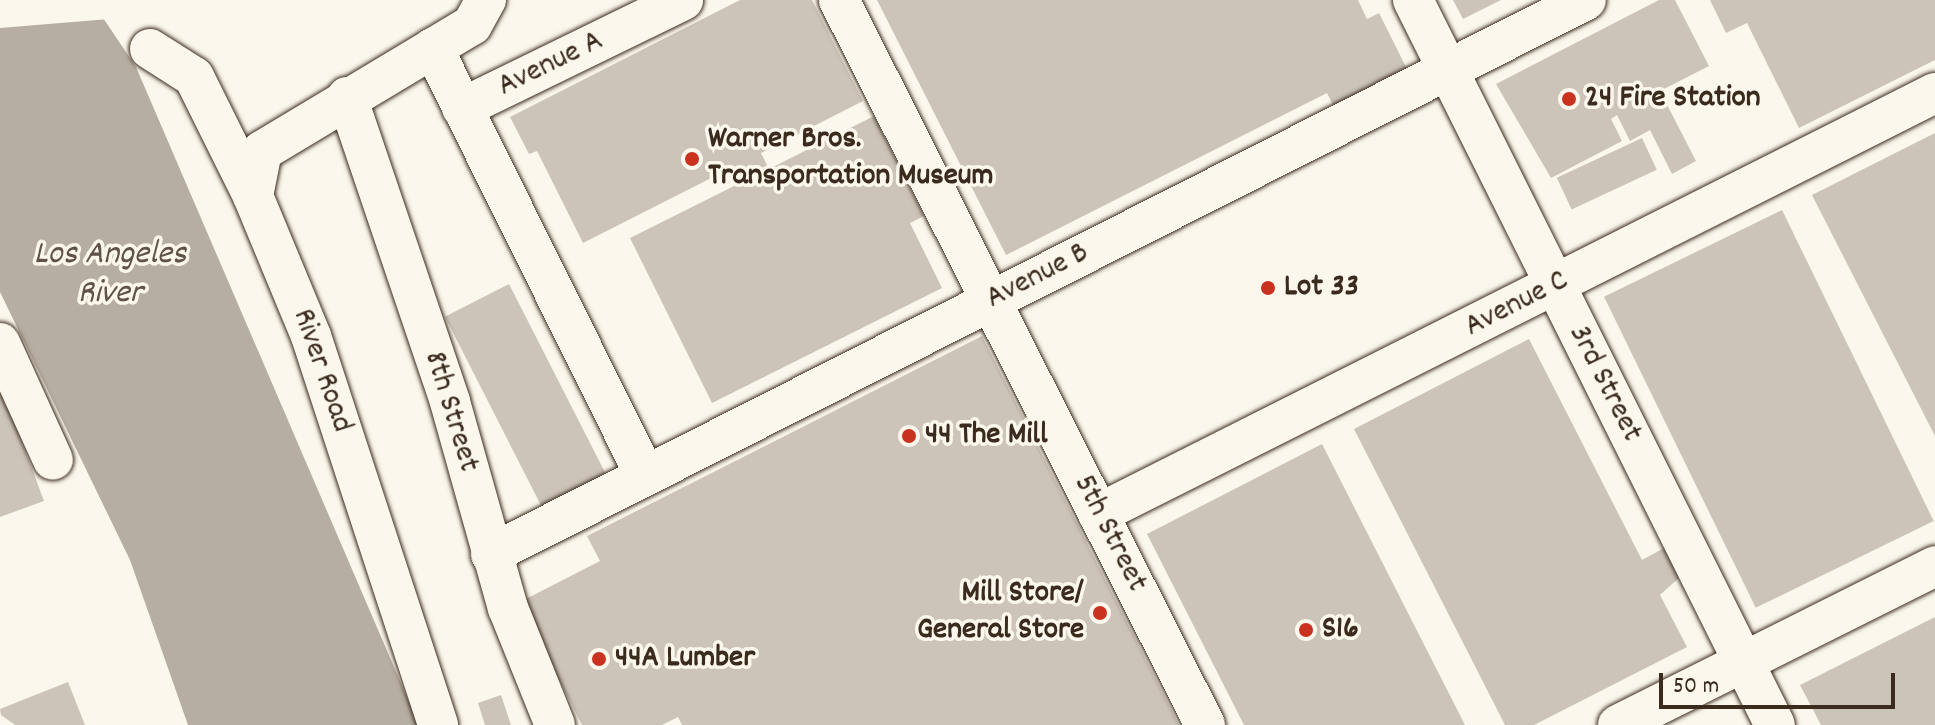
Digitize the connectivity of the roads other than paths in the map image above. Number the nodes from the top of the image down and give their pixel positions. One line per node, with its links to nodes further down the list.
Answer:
1 (486, 0): 6 (lane)
2 (683, 0): 11 (lane, Avenue A)
3 (839, 0): 14 (lane, 5th Street)
4 (1413, 0): 8 (lane, 3rd Street)
5 (1586, 0): 8 (lane, Avenue B)
6 (433, 48): 10 (lane); 11 (lane)
7 (150, 49): 12 (lane, River Road)
8 (1448, 71): 13 (lane, 3rd Street); 14 (lane, Avenue B)
9 (1935, 93): 13 (lane, Avenue C)
10 (347, 97): 12 (lane); 19 (lane, 8th Street)
11 (462, 108): 17 (lane)
12 (253, 196): 22 (lane, River Road)
13 (1555, 287): 18 (lane, Avenue C); 21 (lane, 3rd Street)
14 (991, 301): 17 (lane, Avenue B); 18 (lane, 5th Street)
15 (0, 343): 16 (lane)
16 (53, 460)
17 (645, 475): 19 (lane, Avenue B)
18 (1098, 514): 24 (lane, 5th Street)
19 (491, 554): 23 (lane, 8th Street)
20 (1935, 566): 21 (lane)
21 (1742, 662): 25 (lane); 26 (lane, 3rd Street)
22 (438, 725)
23 (555, 725)
24 (1205, 725)
25 (1618, 725)
26 (1775, 725)

